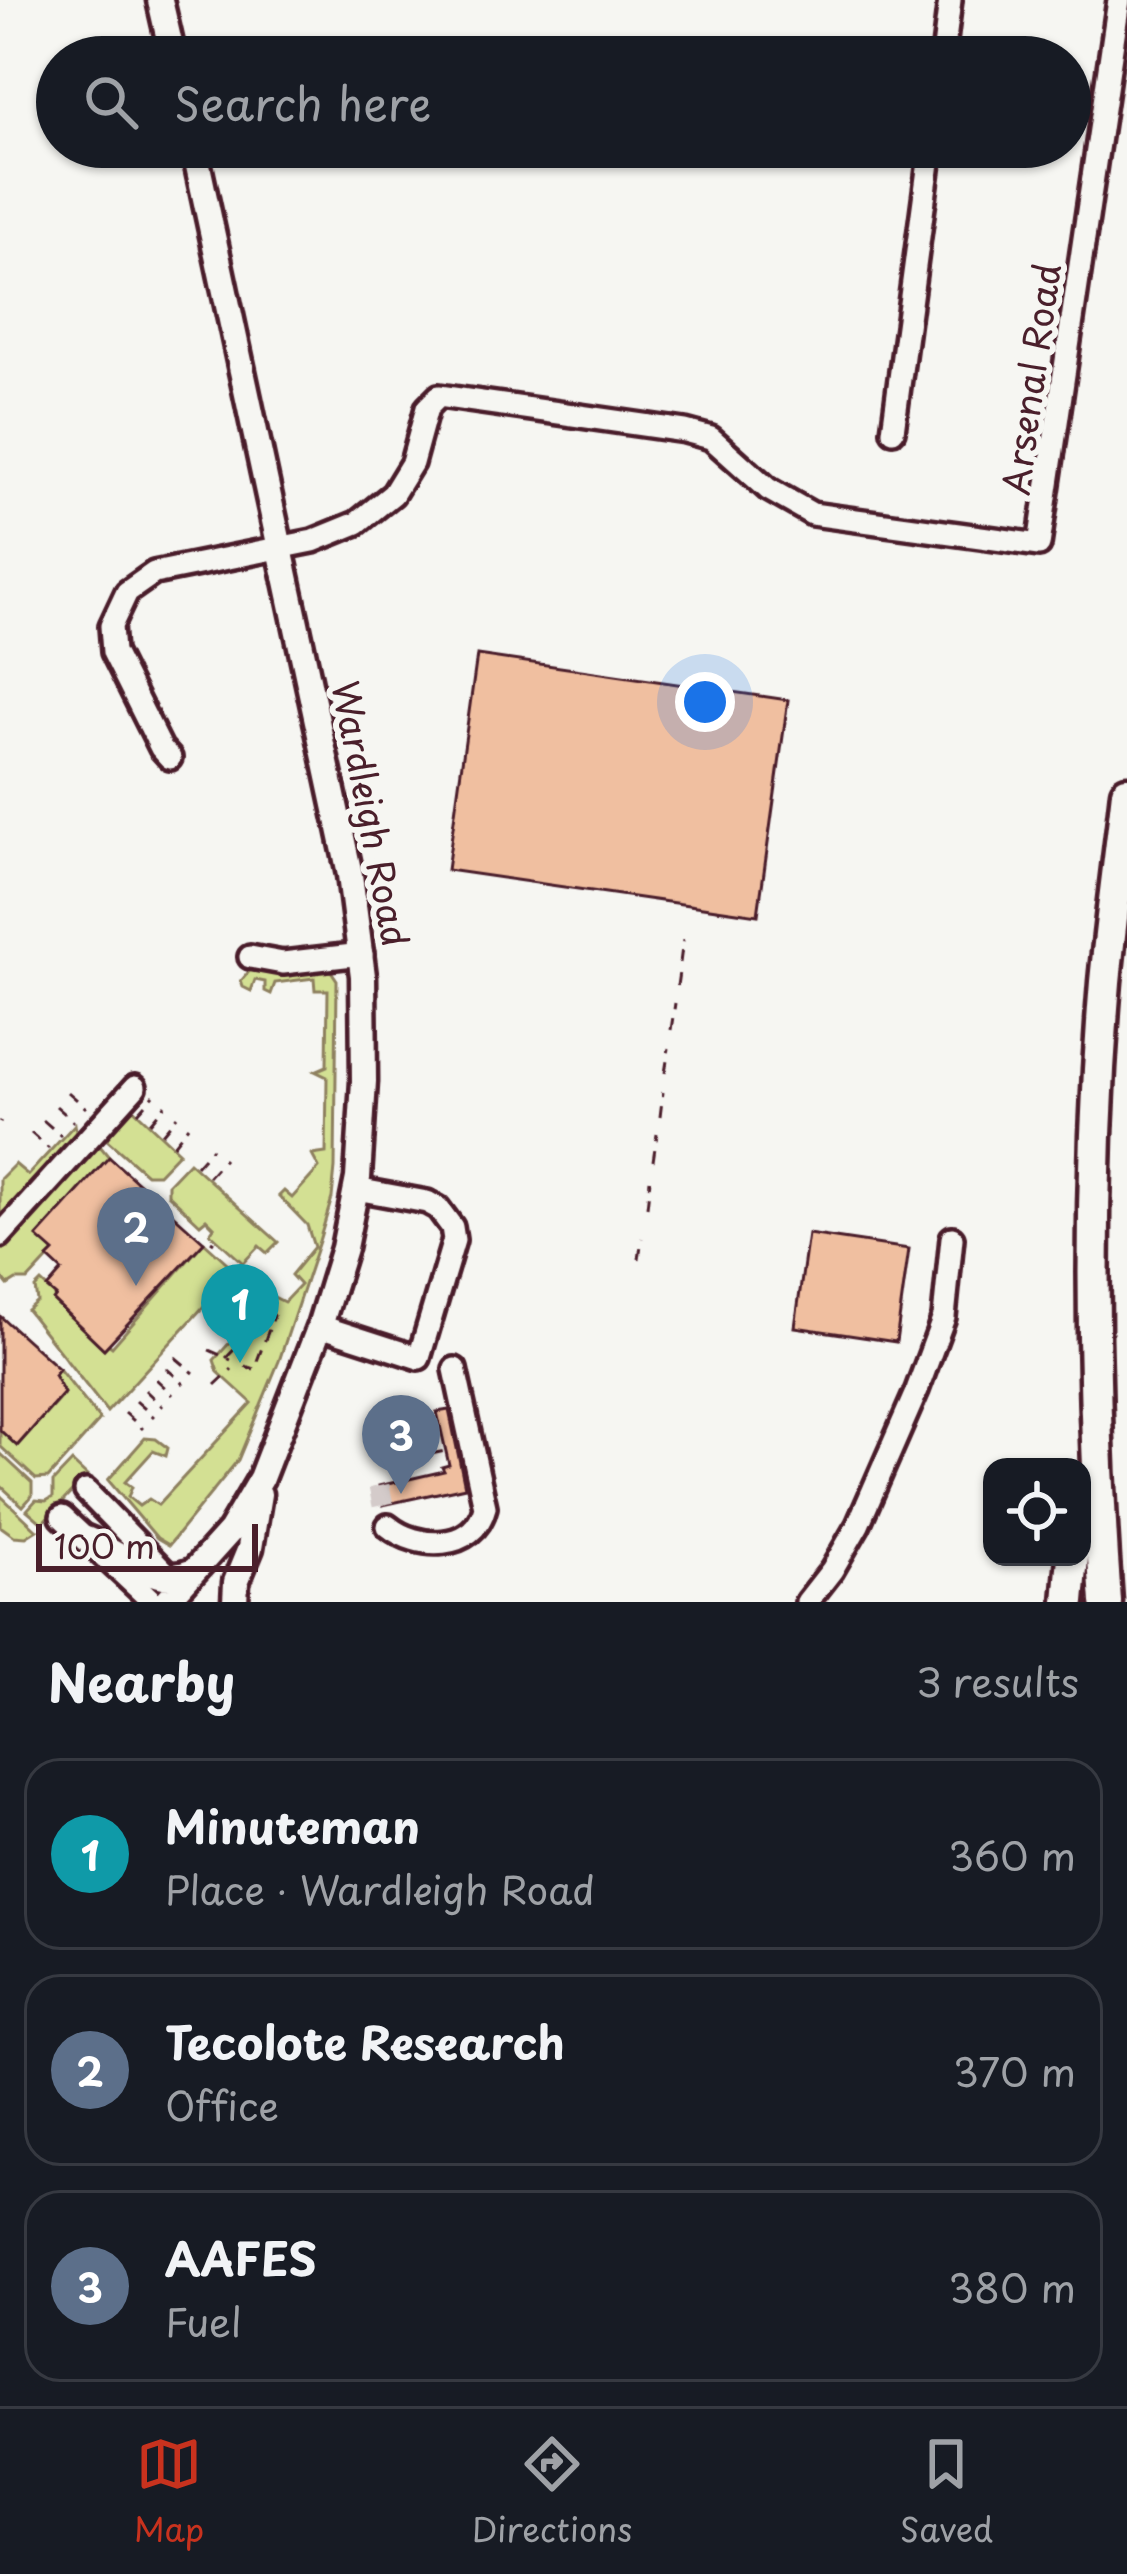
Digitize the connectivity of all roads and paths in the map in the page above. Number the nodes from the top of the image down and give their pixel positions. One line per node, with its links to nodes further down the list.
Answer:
1 (160, 0): 4 (main road)
2 (950, 0): 5 (street)
3 (1119, 0): 9 (street, Arsenal Road)
4 (168, 36)
5 (946, 36)
6 (198, 168): 9 (main road, Wardleigh Road)
7 (928, 168): 8 (street)
8 (892, 431)
9 (279, 549): 10 (street); 13 (main road, Wardleigh Road)
10 (170, 758)
11 (1127, 792): 53 (highway)
12 (683, 940): 15 (path)
13 (362, 954): 14 (street); 47 (main road, Wardleigh Road)
14 (250, 957)
15 (680, 963)
16 (679, 972): 17 (path)
17 (677, 986)
18 (675, 1003): 19 (path)
19 (671, 1030)
20 (669, 1048): 21 (path)
21 (665, 1073)
22 (144, 1091): 28 (path); 49 (street)
23 (68, 1092): 27 (path)
24 (663, 1092): 30 (path)
25 (166, 1105): 33 (path)
26 (56, 1106): 32 (path)
27 (86, 1108)
28 (138, 1113)
29 (177, 1116): 36 (path)
30 (660, 1118)
31 (44, 1120): 38 (path)
32 (74, 1122)
33 (149, 1123)
34 (188, 1126): 39 (path)
35 (31, 1133): 41 (path)
36 (162, 1134)
37 (656, 1134): 43 (path)
38 (61, 1136)
39 (173, 1145)
40 (212, 1148): 44 (path)
41 (49, 1149)
42 (224, 1159): 45 (path)
43 (653, 1161)
44 (196, 1166)
45 (208, 1177)
46 (650, 1180): 48 (path)
47 (356, 1189): 54 (main road, Wardleigh Road); 54 (street)
48 (647, 1207)
49 (0, 1236)
50 (642, 1238): 52 (path)
51 (952, 1238): 84 (street)
52 (639, 1259)
53 (1093, 1298): 74 (highway); 86 (highway)
54 (320, 1326): 75 (main road, Wardleigh Road)
55 (209, 1350): 57 (path)
56 (175, 1357): 61 (path)
57 (245, 1366)
58 (166, 1368): 63 (path)
59 (232, 1369): 64 (path)
60 (455, 1369): 78 (street)
61 (194, 1373)
62 (156, 1379): 66 (path)
63 (184, 1384)
64 (215, 1385)
65 (146, 1390): 68 (path)
66 (173, 1395)
67 (136, 1401): 70 (path)
68 (163, 1407)
69 (125, 1413): 71 (path)
70 (154, 1417)
71 (143, 1429)
72 (445, 1450): 73 (path)
73 (431, 1454)
74 (1081, 1458)
75 (261, 1478): 81 (main road, Wardleigh Road); 83 (main road)
76 (86, 1491): 81 (street)
77 (62, 1516): 79 (street)
78 (388, 1526)
79 (86, 1538): 81 (main road); 82 (street)
80 (1072, 1566): 85 (highway)
81 (182, 1588)
82 (153, 1602)
83 (235, 1602)
84 (807, 1602)
85 (1069, 1602)
86 (1106, 1602)

